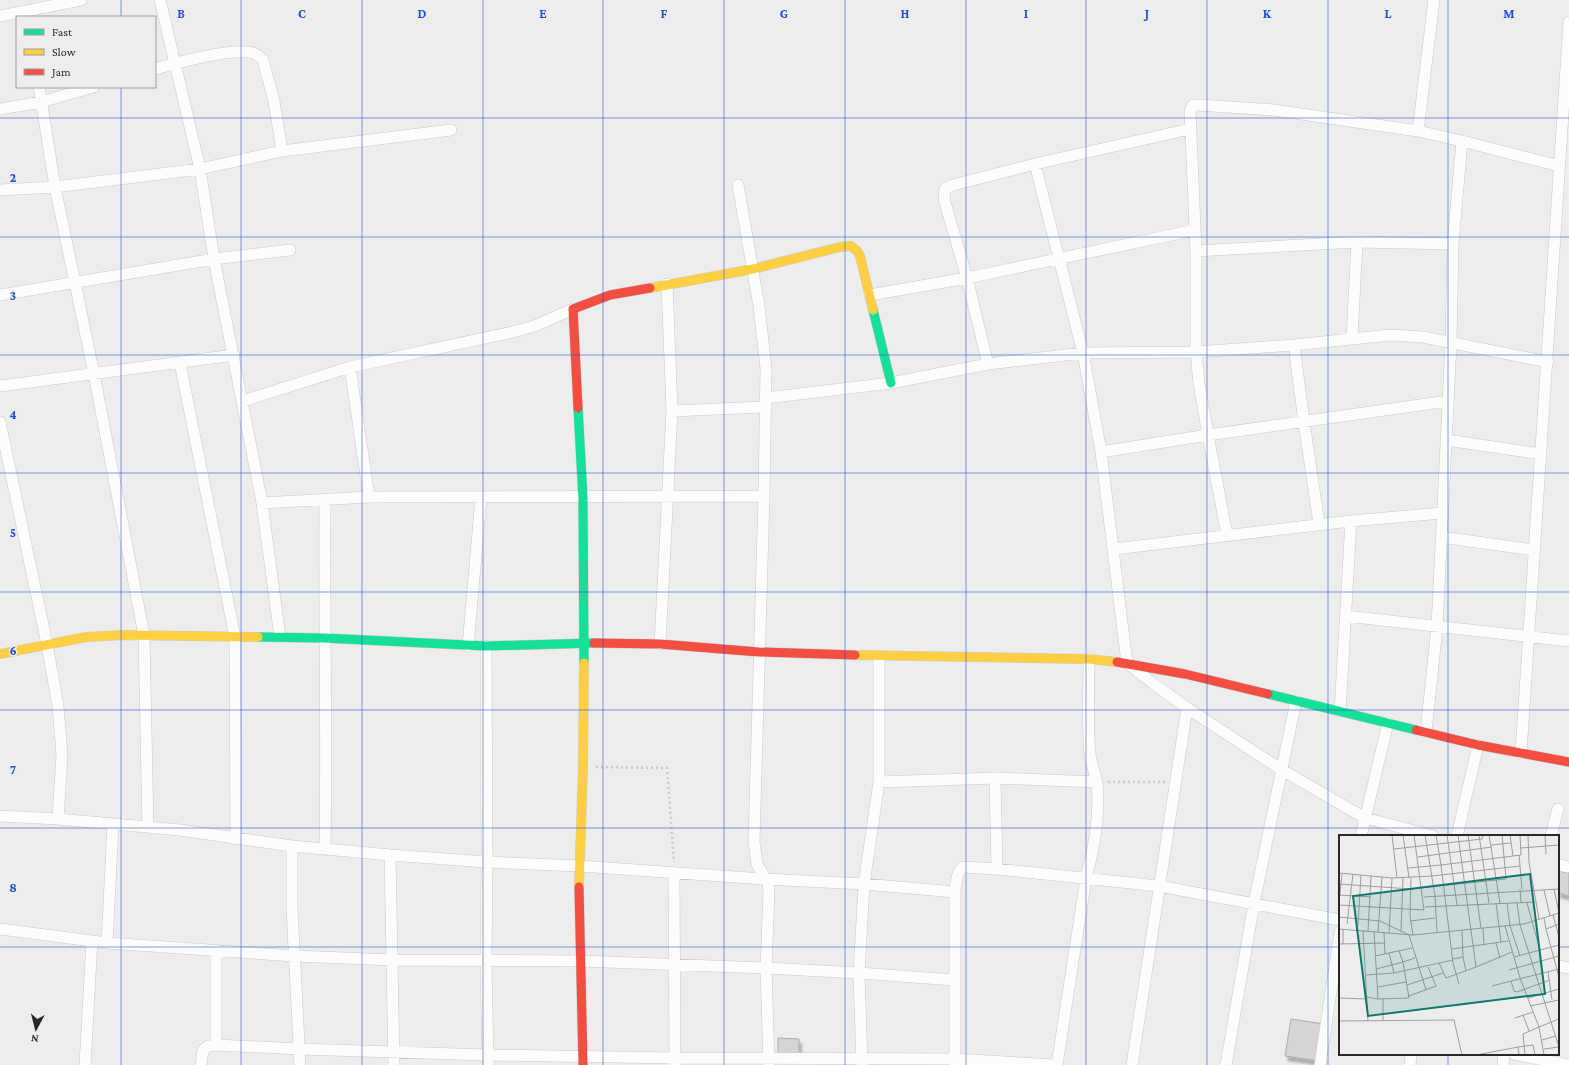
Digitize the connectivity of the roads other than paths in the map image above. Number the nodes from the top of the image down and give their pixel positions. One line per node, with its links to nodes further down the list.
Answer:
1 (81, 0): 4 (street)
2 (160, 0): 7 (street)
3 (1434, 0): 15 (street)
4 (29, 9): 5 (street)
5 (0, 16)
6 (1569, 22): 17 (street)
7 (176, 63): 8 (street); 18 (street); 21 (street)
8 (156, 69)
9 (39, 88): 11 (street)
10 (90, 88): 11 (street)
11 (41, 102): 12 (street); 23 (street)
12 (0, 109)
13 (1190, 129): 15 (street); 19 (street); 25 (street)
14 (451, 130): 18 (street)
15 (1418, 131): 16 (street)
16 (1462, 140): 20 (street); 27 (street)
17 (1565, 145): 20 (street)
18 (282, 151): 21 (street)
19 (1035, 164): 30 (street); 33 (street)
20 (1559, 166): 45 (street)
21 (200, 168): 23 (street); 31 (street)
22 (738, 185): 32 (street)
23 (55, 187): 24 (street); 34 (street)
24 (0, 190)
25 (1195, 230): 29 (street); 30 (street)
26 (1357, 242): 27 (street); 29 (street); 39 (street)
27 (1453, 244): 40 (street)
28 (290, 250): 31 (street)
29 (1196, 251): 42 (street)
30 (1059, 258): 33 (street); 43 (street)
31 (214, 259): 34 (street); 44 (street)
32 (753, 269): 35 (street); 36 (street); 54 (street)
33 (967, 278): 36 (street); 47 (street)
34 (74, 283): 37 (street); 49 (street)
35 (667, 284): 38 (street); 55 (street)
36 (870, 294): 50 (street)
37 (0, 295)
38 (573, 309): 48 (street); 66 (street)
39 (1352, 339): 40 (street); 41 (street)
40 (1451, 343): 45 (street); 53 (street)
41 (1294, 345): 42 (street); 57 (street)
42 (1196, 352): 43 (street); 58 (street)
43 (1083, 353): 47 (street); 60 (street)
44 (234, 355): 46 (street); 52 (street)
45 (1548, 362): 61 (street)
46 (180, 363): 49 (street); 79 (street)
47 (988, 364): 50 (street)
48 (350, 367): 52 (street); 64 (street)
49 (94, 374): 51 (street); 78 (street)
50 (892, 383): 54 (street)
51 (0, 386)
52 (242, 401): 68 (street)
53 (1448, 401): 57 (street); 59 (street)
54 (766, 402): 55 (street); 63 (street)
55 (672, 411): 62 (street)
56 (0, 422): 85 (street)
57 (1304, 422): 58 (street); 71 (street)
58 (1208, 435): 60 (street); 72 (street)
59 (1446, 440): 61 (street); 69 (street)
60 (1101, 452): 74 (street)
61 (1541, 454): 75 (street)
62 (668, 496): 63 (street); 66 (street); 86 (street)
63 (764, 496): 89 (street)
64 (369, 497): 65 (street); 67 (street)
65 (481, 498): 66 (street); 87 (street)
66 (583, 498): 84 (street)
67 (325, 500): 68 (street); 82 (street)
68 (262, 503): 80 (street)
69 (1442, 513): 70 (street); 73 (street)
70 (1351, 521): 71 (street); 76 (street)
71 (1319, 524): 72 (street)
72 (1227, 535): 74 (street)
73 (1441, 537): 75 (street); 77 (street)
74 (1114, 549): 93 (street)
75 (1534, 550): 81 (street)
76 (1346, 616): 77 (street); 96 (street)
77 (1437, 627): 81 (street); 98 (street)
78 (144, 635): 79 (street); 85 (street); 111 (street)
79 (235, 637): 80 (street); 116 (street)
80 (280, 637): 82 (street)
81 (1528, 637): 83 (street); 100 (street)
82 (324, 638): 87 (street); 118 (street)
83 (1569, 641)
84 (584, 643): 86 (street); 88 (street); 122 (street)
85 (47, 644): 90 (street); 109 (street)
86 (660, 644): 89 (street)
87 (468, 646): 88 (street)
88 (486, 646): 120 (street)
89 (759, 652): 91 (street); 127 (street)
90 (0, 654)
91 (879, 656): 92 (street); 104 (street)
92 (1089, 659): 93 (street); 105 (street)
93 (1127, 663): 94 (street); 95 (street)
94 (1296, 700): 96 (street); 102 (street)
95 (1187, 708): 102 (street); 129 (street)
96 (1340, 711): 97 (street)
97 (1388, 723): 98 (street); 108 (street)
98 (1426, 732): 99 (street)
99 (1478, 745): 100 (street); 114 (street)
100 (1521, 753): 101 (street)
101 (1569, 762)
102 (1282, 770): 108 (street); 131 (street)
103 (995, 778): 104 (street); 105 (street); 124 (street)
104 (879, 782): 128 (street)
105 (1097, 782): 126 (street)
106 (1558, 809): 115 (street)
107 (0, 816): 109 (street)
108 (1365, 818): 112 (street); 113 (street)
109 (58, 819): 110 (street)
110 (113, 824): 111 (street); 136 (street)
111 (148, 827): 116 (street)
112 (1361, 835)
113 (1429, 835)
114 (1457, 835)
115 (1551, 835)
116 (236, 839): 117 (street)
117 (292, 846): 118 (street); 138 (street)
118 (325, 850): 119 (street)
119 (390, 855): 120 (street); 139 (street)
120 (487, 862): 122 (street); 141 (street)
121 (1559, 865): 123 (street)
122 (580, 866): 125 (street); 140 (street)
123 (1569, 867)
124 (998, 869): 126 (street); 130 (street)
125 (674, 873): 127 (street); 142 (street)
126 (1086, 878): 129 (street); 164 (street)
127 (765, 879): 128 (street); 144 (street)
128 (864, 884): 130 (street); 146 (street)
129 (1159, 886): 131 (street); 165 (street)
130 (955, 892): 147 (street)
131 (1254, 903): 132 (street); 166 (street)
132 (1339, 920)
133 (0, 929): 135 (street)
134 (1339, 939): 167 (street)
135 (92, 941): 136 (street); 160 (street)
136 (107, 943): 137 (street)
137 (216, 950): 138 (street); 148 (street)
138 (296, 956): 139 (street); 149 (street)
139 (392, 960): 141 (street); 150 (street)
140 (581, 961): 141 (street); 142 (street); 155 (street)
141 (486, 962): 154 (street)
142 (675, 966): 144 (street); 156 (street)
143 (1559, 966): 145 (street)
144 (766, 968): 146 (street); 157 (street)
145 (1569, 968)
146 (859, 973): 147 (street); 158 (street)
147 (954, 980): 159 (street)
148 (216, 1045): 149 (street); 161 (street)
149 (300, 1049): 150 (street); 162 (street)
150 (393, 1052): 154 (street); 163 (street)
151 (1411, 1055): 168 (street)
152 (1504, 1055): 169 (street)
153 (1519, 1055): 170 (street)
154 (488, 1060): 155 (street)
155 (583, 1060): 156 (street)
156 (675, 1062): 157 (street)
157 (768, 1062): 158 (street)
158 (862, 1062): 159 (street)
159 (955, 1062): 164 (street)
160 (85, 1065)
161 (201, 1065)
162 (300, 1065)
163 (394, 1065)
164 (1056, 1065)
165 (1132, 1065)
166 (1226, 1065)
167 (1320, 1065)
168 (1410, 1065)
169 (1503, 1065)
170 (1568, 1065)

